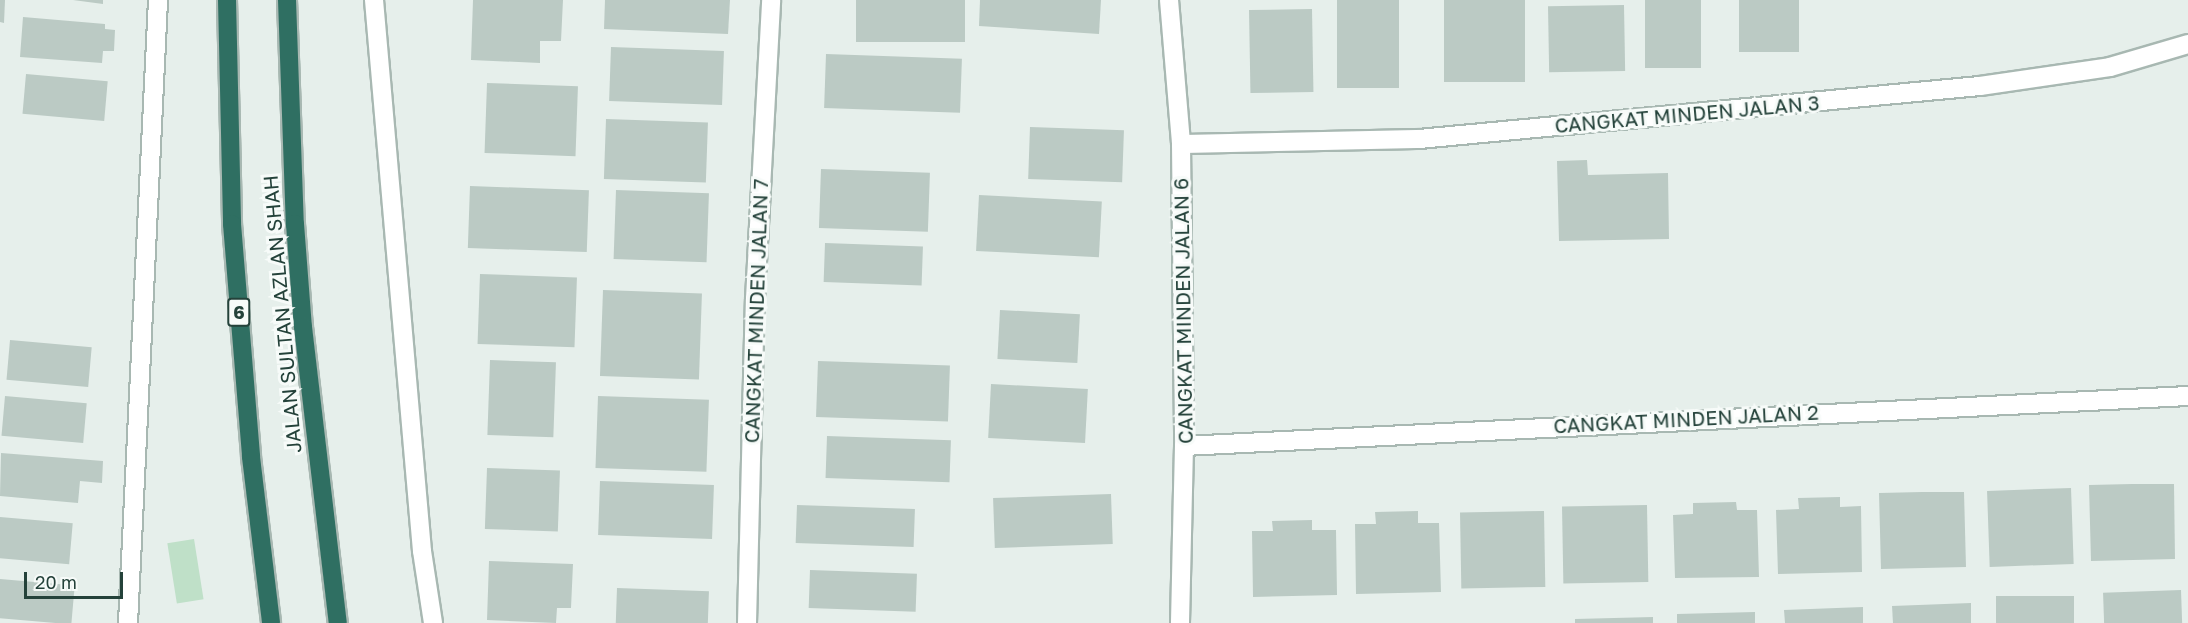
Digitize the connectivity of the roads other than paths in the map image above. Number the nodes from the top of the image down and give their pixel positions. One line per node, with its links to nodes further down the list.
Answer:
1 (158, 0): 11 (street)
2 (227, 0): 12 (highway, JALAN SULTAN AZLAN SHAH / 6)
3 (287, 0): 13 (highway, JALAN SULTAN AZLAN SHAH)
4 (374, 0): 14 (street)
5 (771, 0): 15 (street, CANGKAT MINDEN JALAN 7)
6 (1169, 0): 8 (street, CANGKAT MINDEN JALAN 6)
7 (2188, 44): 8 (street, CANGKAT MINDEN JALAN 3)
8 (1181, 144): 10 (street, CANGKAT MINDEN JALAN 6)
9 (2188, 396): 10 (street, CANGKAT MINDEN JALAN 2)
10 (1184, 446): 16 (street, CANGKAT MINDEN JALAN 6)
11 (128, 623)
12 (271, 623)
13 (338, 623)
14 (433, 623)
15 (747, 623)
16 (1180, 623)

